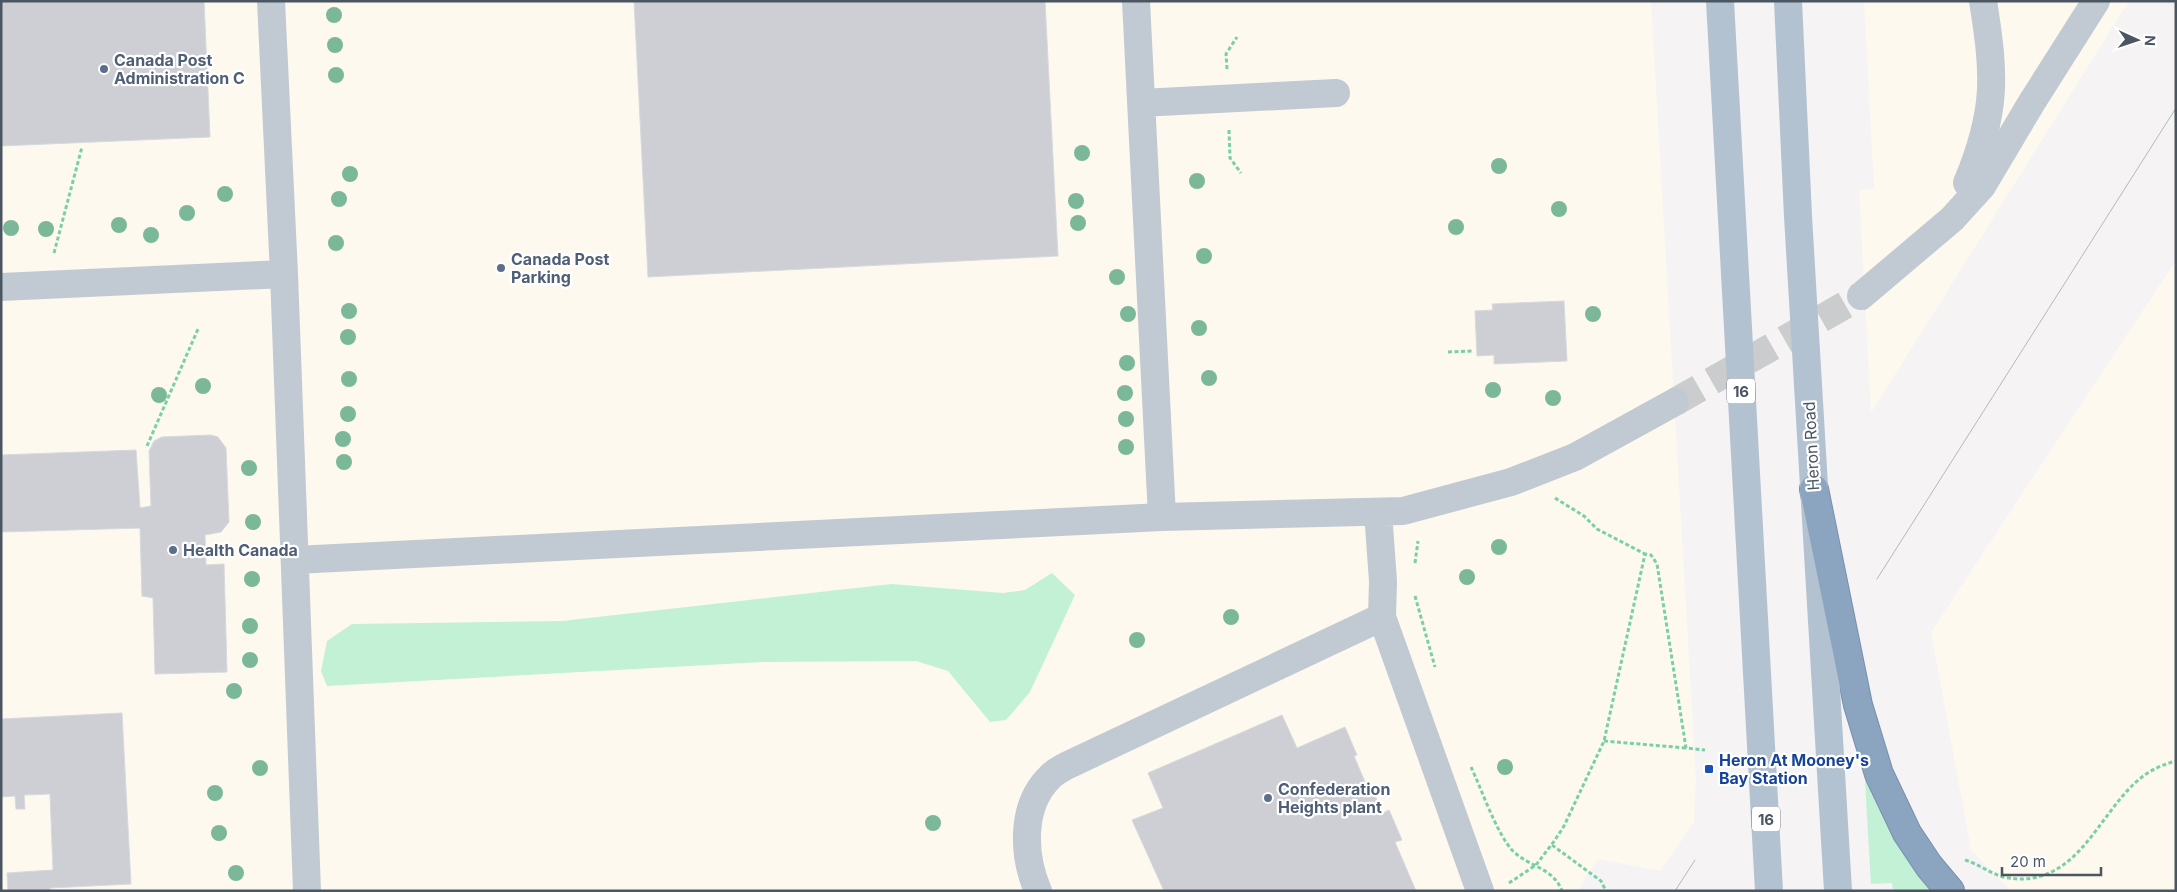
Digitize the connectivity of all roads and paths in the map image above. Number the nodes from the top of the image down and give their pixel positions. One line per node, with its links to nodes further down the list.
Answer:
1 (271, 1): 12 (street)
2 (1136, 1): 8 (street)
3 (1720, 1): 44 (main road, 16)
4 (1788, 1): 20 (main road, Heron Road)
5 (1983, 1): 10 (street)
6 (2096, 1): 10 (street)
7 (1337, 102): 8 (street)
8 (1142, 111): 23 (street)
9 (82, 148): 11 (path)
10 (1952, 219): 14 (street)
11 (51, 263)
12 (284, 274): 13 (street); 26 (street)
13 (1, 287)
14 (1861, 296)
15 (198, 329): 19 (path)
16 (1474, 351): 17 (path)
17 (1448, 352)
18 (1675, 402): 22 (street)
19 (147, 446)
20 (1814, 489): 45 (main road, Heron Road); 46 (highway)
21 (1551, 496): 25 (path)
22 (1378, 512): 23 (street); 29 (street)
23 (1162, 517): 26 (street)
24 (1418, 541): 27 (path)
25 (1645, 554): 31 (path); 32 (path)
26 (295, 560): 40 (street)
27 (1414, 566)
28 (1414, 589): 30 (path)
29 (1382, 617): 39 (street); 41 (street)
30 (1436, 669)
31 (1604, 741): 32 (path); 36 (path)
32 (1686, 748): 33 (path)
33 (1705, 750)
34 (1468, 760): 38 (path)
35 (2176, 760): 37 (path)
36 (1552, 845): 38 (path); 43 (path)
37 (1958, 858)
38 (1536, 865): 39 (path); 42 (path)
39 (1493, 888)
40 (307, 891)
41 (1038, 891)
42 (1562, 891)
43 (1606, 891)
44 (1770, 891)
45 (1838, 891)
46 (1950, 891)

